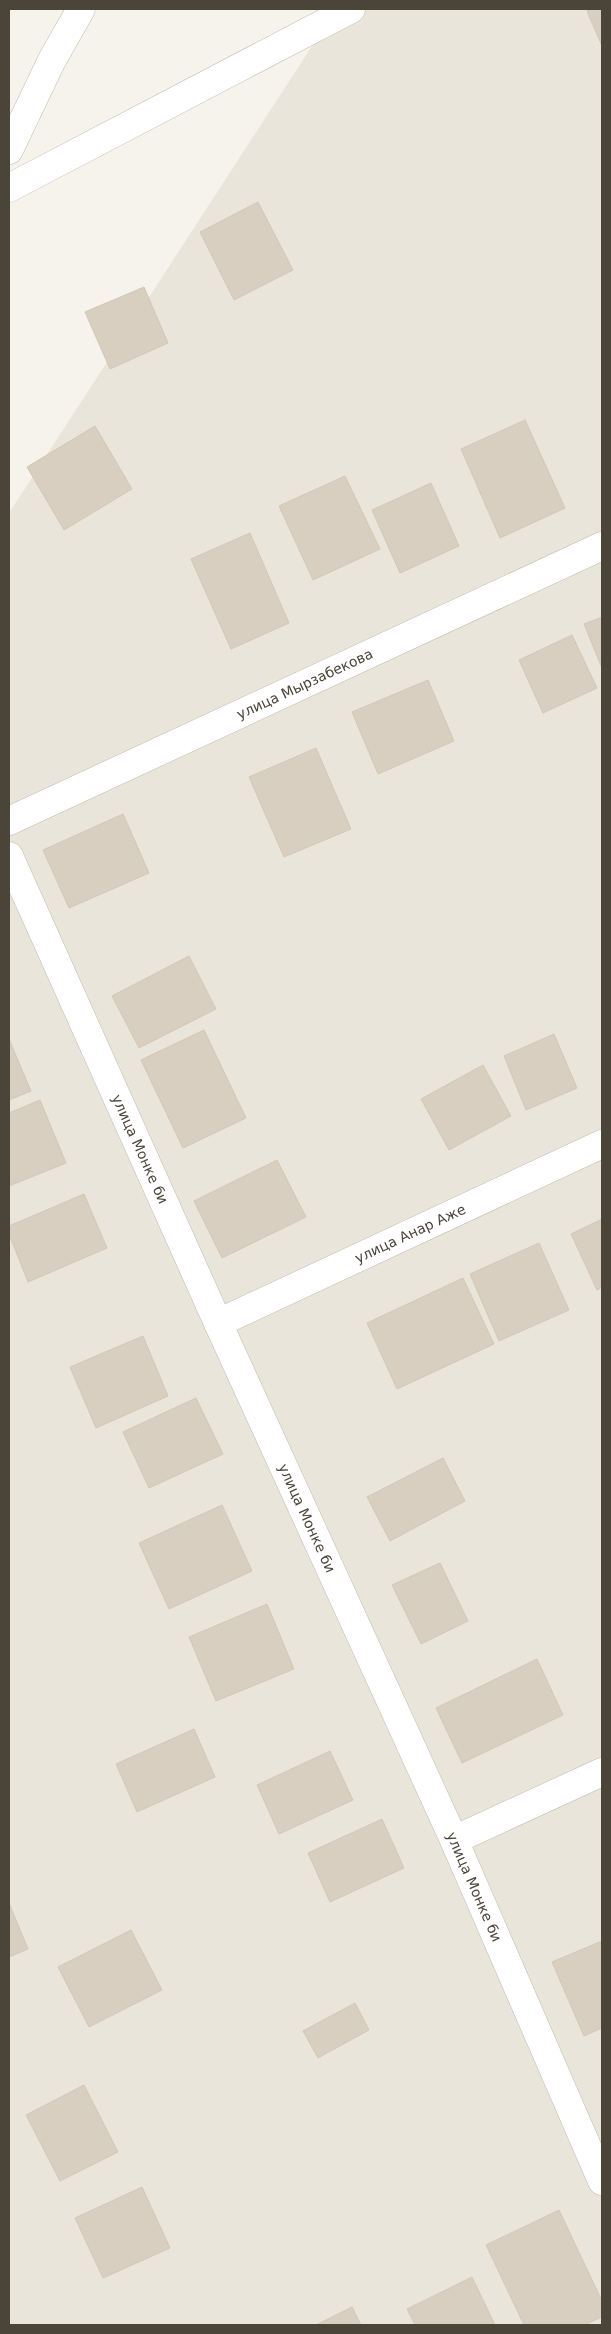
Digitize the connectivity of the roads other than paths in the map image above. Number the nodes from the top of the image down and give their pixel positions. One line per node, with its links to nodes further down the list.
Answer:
1 (81, 9): 3 (street)
2 (351, 9): 4 (street)
3 (9, 150)
4 (9, 188)
5 (602, 546): 6 (street, улица Мырзабекова)
6 (9, 821)
7 (9, 856): 9 (street, улица Монке би)
8 (602, 1144): 9 (street, улица Анар Аже)
9 (218, 1323): 11 (street, улица Монке би)
10 (602, 1772): 11 (street)
11 (454, 1840): 12 (street, улица Монке би)
12 (602, 2181)

